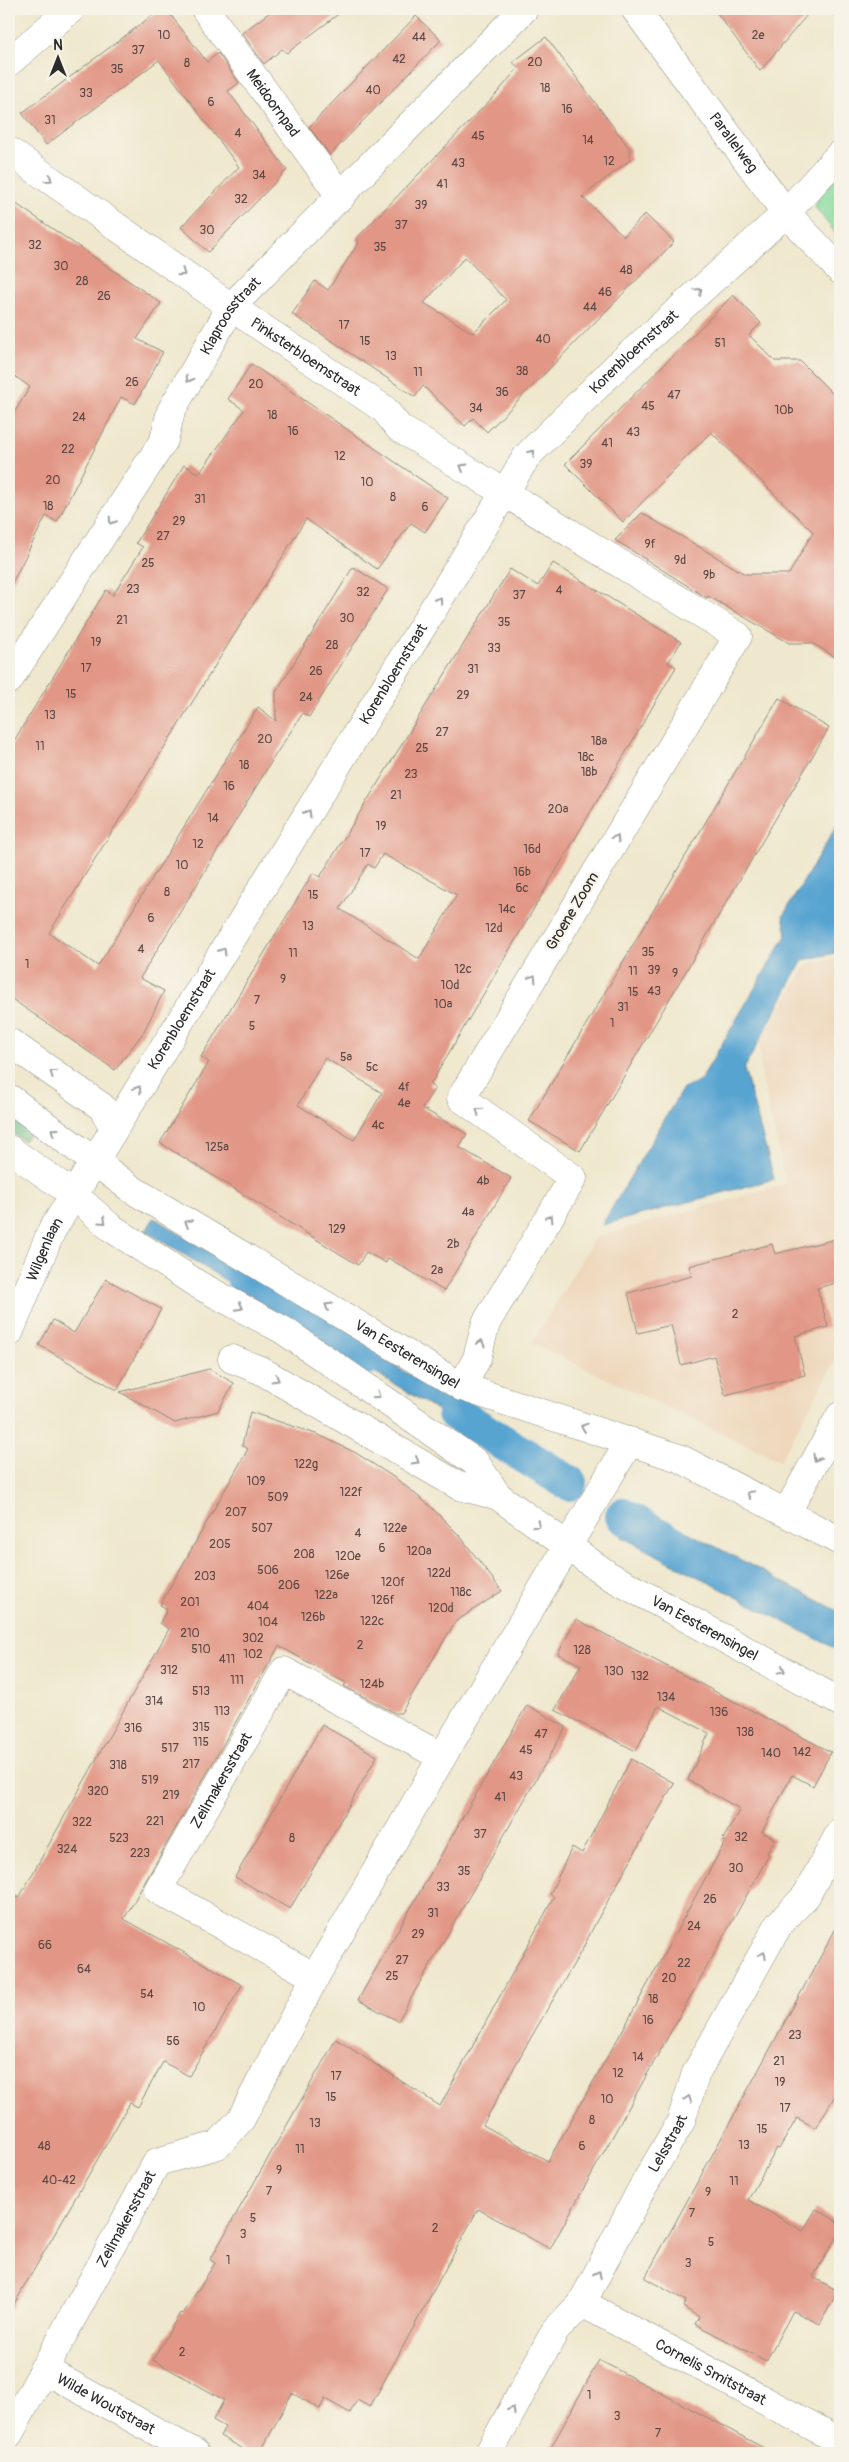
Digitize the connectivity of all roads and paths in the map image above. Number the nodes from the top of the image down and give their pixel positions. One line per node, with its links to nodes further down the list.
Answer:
1 (71, 9): 5 (street)
2 (205, 9): 8 (street, Meidoornpad)
3 (524, 9): 8 (street, Klaproosstraat)
4 (635, 9): 9 (street, Parallelweg)
5 (9, 62)
6 (9, 151): 11 (street, Pinksterbloemstraat, one-way to 11)
7 (840, 154): 9 (street, Korenbloemstraat)
8 (341, 197): 11 (street, Klaproosstraat)
9 (786, 213): 10 (street, Parallelweg); 12 (street, Korenbloemstraat, one-way to 9)
10 (840, 270)
11 (231, 307): 12 (street, Pinksterbloemstraat, one-way to 11); 13 (street, Klaproosstraat, one-way to 13)
12 (504, 493): 16 (street, Korenbloemstraat, one-way to 12); 22 (street, Groene Zoom, one-way to 12)
13 (9, 680)
14 (9, 1042): 16 (street, one-way to 14)
15 (9, 1098): 18 (street, Van Eesterensingel, one-way to 15)
16 (114, 1128): 18 (street, Korenbloemstraat)
17 (9, 1149): 19 (street, Van Eesterensingel)
18 (94, 1161): 19 (street, Korenbloemstraat); 22 (street, Van Eesterensingel, one-way to 18)
19 (73, 1194): 20 (street, Wilgenlaan); 25 (street, Van Eesterensingel, one-way to 25)
20 (9, 1333)
21 (232, 1359): 25 (street, Van Eesterensingel, one-way to 25)
22 (462, 1387): 24 (street, Van Eesterensingel, one-way to 22)
23 (840, 1416): 26 (street, one-way to 26)
24 (630, 1441): 26 (street, Van Eesterensingel, one-way to 24); 28 (street, Zeilmakersstraat)
25 (498, 1496): 28 (street, Van Eesterensingel, one-way to 28)
26 (787, 1512): 27 (street, Van Eesterensingel)
27 (840, 1541)
28 (568, 1547): 29 (street, Van Eesterensingel, one-way to 29); 30 (street, Zeilmakersstraat)
29 (840, 1702)
30 (442, 1757): 32 (street, Zeilmakersstraat); 32 (street, Zeilmakersstraat)
31 (840, 1832): 33 (street, Lelsstraat, one-way to 31)
32 (315, 1977): 34 (street, Zeilmakersstraat)
33 (582, 2303): 36 (street, Cornelis Smitstraat); 38 (street, Lelsstraat, one-way to 33)
34 (43, 2369): 35 (street, Zeilmakersstraat); 37 (street, Wilde Woutstraat)
35 (9, 2434)
36 (840, 2441)
37 (195, 2453)
38 (489, 2453)

